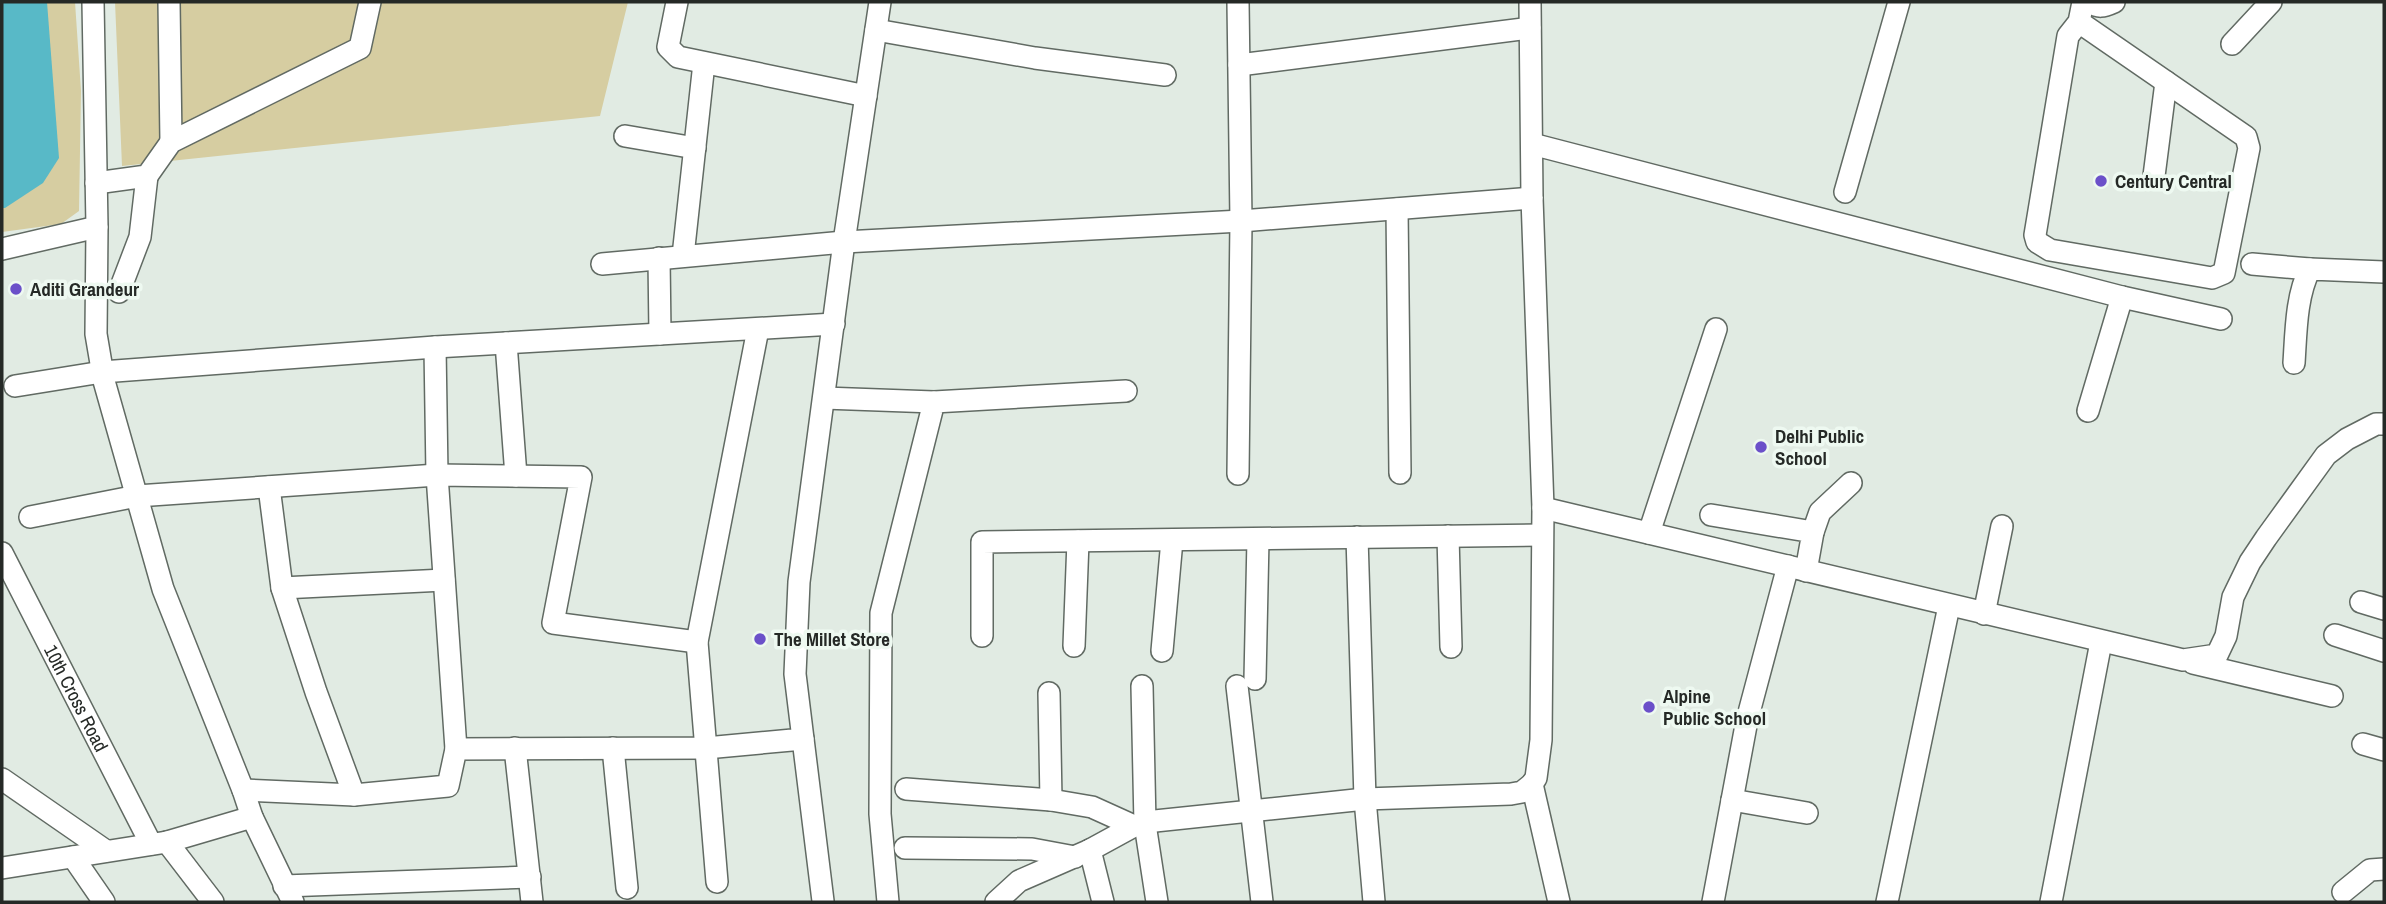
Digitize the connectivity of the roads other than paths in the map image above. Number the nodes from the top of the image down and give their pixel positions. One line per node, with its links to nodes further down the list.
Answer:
1 (93, 2): 27 (street)
2 (169, 2): 22 (street)
3 (370, 2): 22 (street)
4 (677, 2): 16 (street)
5 (880, 2): 14 (street)
6 (1238, 2): 17 (street)
7 (1530, 2): 13 (street)
8 (1899, 2): 28 (street)
9 (2089, 2): 10 (street)
10 (2114, 2)
11 (2271, 2): 15 (street)
12 (2081, 12): 19 (street); 19 (street)
13 (1530, 28): 17 (street); 23 (street)
14 (876, 30): 18 (street); 20 (street)
15 (2232, 44)
16 (704, 63): 20 (street); 24 (street)
17 (1239, 65): 31 (street)
18 (1165, 75)
19 (2166, 82): 26 (street)
20 (866, 96): 33 (street)
21 (625, 136): 24 (street)
22 (170, 142): 25 (street)
23 (1532, 144): 29 (street); 42 (street)
24 (695, 148): 35 (street)
25 (147, 176): 27 (street); 41 (street)
26 (2154, 176)
27 (96, 183): 32 (street)
28 (1845, 192)
29 (1532, 198): 30 (street); 65 (street)
30 (1397, 209): 31 (street); 58 (street)
31 (1241, 221): 33 (street); 59 (street)
32 (97, 227): 34 (street); 51 (street)
33 (844, 242): 35 (street); 44 (street)
34 (2, 249)
35 (683, 256): 36 (street)
36 (659, 258): 37 (street); 47 (street)
37 (602, 264)
38 (2252, 264): 39 (street)
39 (2310, 269): 40 (street); 50 (street)
40 (2384, 272)
41 (119, 292)
42 (2122, 297): 43 (street); 56 (street)
43 (2221, 319)
44 (834, 324): 45 (street); 54 (street)
45 (758, 328): 47 (street); 87 (street)
46 (1716, 329): 70 (street)
47 (660, 334): 48 (street)
48 (506, 343): 49 (street); 61 (street)
49 (435, 347): 51 (street); 60 (street)
50 (2294, 362)
51 (102, 372): 52 (street); 64 (street)
52 (15, 386)
53 (1126, 391): 55 (street)
54 (824, 398): 55 (street); 97 (street)
55 (934, 402): 132 (street)
56 (2088, 411)
57 (2384, 424): 93 (street)
58 (1400, 473)
59 (1238, 474)
60 (437, 475): 61 (street); 63 (street); 79 (street)
61 (516, 476): 87 (street)
62 (1851, 483): 69 (street)
63 (269, 487): 64 (street); 80 (street)
64 (136, 496): 67 (street); 107 (street)
65 (1543, 508): 70 (street); 71 (street)
66 (1711, 515): 69 (street)
67 (30, 517)
68 (2002, 526): 84 (street)
69 (1813, 532): 78 (street)
70 (1649, 533): 78 (street)
71 (1542, 535): 72 (street); 105 (street)
72 (1448, 536): 73 (street); 90 (street)
73 (1357, 537): 74 (street); 109 (street)
74 (1258, 539): 75 (street); 112 (street)
75 (1172, 540): 76 (street); 91 (street)
76 (1078, 541): 86 (street); 89 (street)
77 (2, 552): 116 (street, 10th Cross Road)
78 (1797, 569): 82 (street); 111 (street)
79 (444, 580): 80 (street); 102 (street)
80 (282, 588): 108 (street)
81 (2361, 602): 83 (street)
82 (1949, 606): 84 (street); 140 (street)
83 (2384, 609)
84 (1984, 614): 88 (street)
85 (2335, 635): 92 (street)
86 (982, 636)
87 (697, 642): 101 (street)
88 (2101, 642): 93 (street); 141 (street)
89 (1074, 646)
90 (1451, 647)
91 (1161, 651)
92 (2384, 651)
93 (2174, 659): 96 (street)
94 (1142, 686): 115 (street)
95 (1049, 693): 110 (street)
96 (2332, 696)
97 (803, 739): 101 (street); 128 (street)
98 (2363, 744): 103 (street)
99 (515, 748): 100 (street); 102 (street); 123 (street)
100 (613, 748): 101 (street); 125 (street)
101 (706, 748): 124 (street)
102 (456, 749): 108 (street)
103 (2384, 750)
104 (3, 778): 118 (street)
105 (1532, 784): 109 (street); 138 (street)
106 (906, 789): 110 (street)
107 (243, 790): 108 (street); 114 (street)
108 (354, 795)
109 (1364, 799): 112 (street); 137 (street)
110 (1051, 800): 115 (street)
111 (1732, 800): 113 (street); 139 (street)
112 (1252, 811): 115 (street); 136 (street)
113 (1807, 813)
114 (252, 817): 116 (street); 127 (street)
115 (1139, 825): 119 (street); 135 (street)
116 (159, 843): 118 (street); 130 (street, 10th Cross Road)
117 (905, 848): 119 (street)
118 (106, 851): 120 (street)
119 (1083, 853): 133 (street); 134 (street)
120 (73, 857): 121 (street); 129 (street)
121 (2, 868)
122 (2384, 869): 126 (street)
123 (530, 877): 127 (street); 131 (street)
124 (717, 882)
125 (627, 888)
126 (2343, 892)
127 (288, 894)
128 (823, 901)
129 (104, 902)
130 (213, 902)
131 (532, 902)
132 (888, 902)
133 (996, 902)
134 (1102, 902)
135 (1157, 902)
136 (1262, 902)
137 (1374, 902)
138 (1559, 902)
139 (1713, 902)
140 (1887, 902)
141 (2052, 902)

